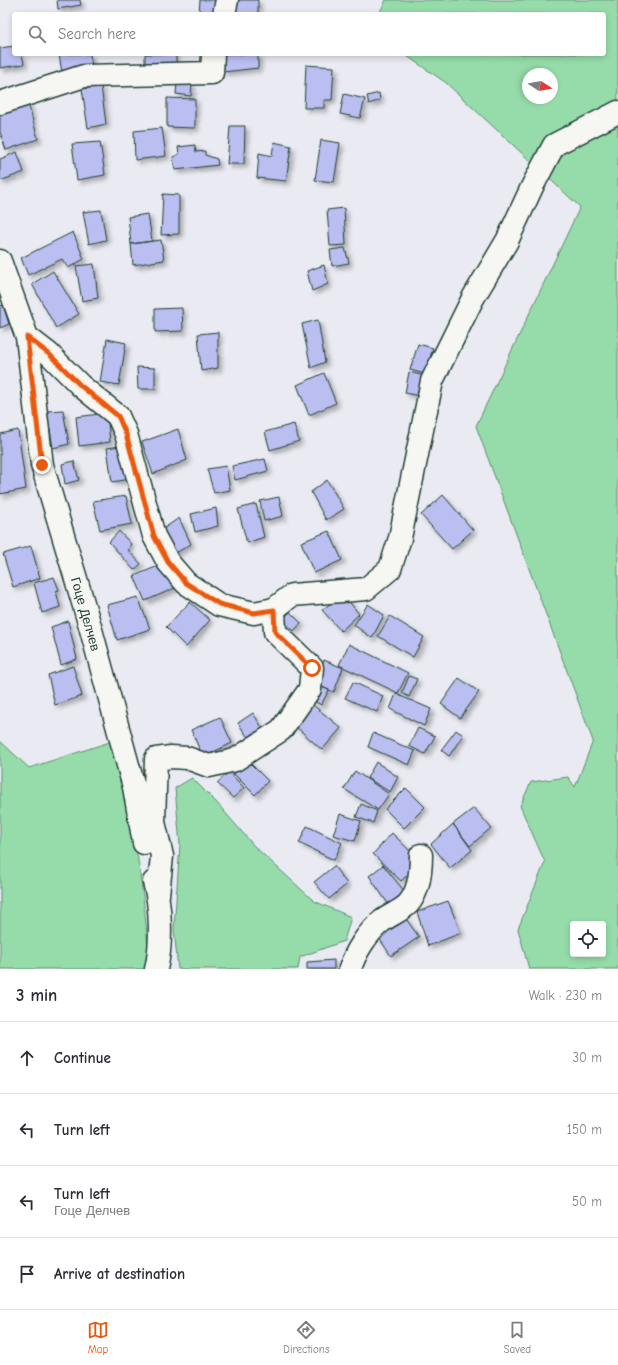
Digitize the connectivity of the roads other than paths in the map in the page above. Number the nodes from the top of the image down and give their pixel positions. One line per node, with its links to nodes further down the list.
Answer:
1 (227, 0): 2 (street)
2 (224, 12)
3 (213, 56): 4 (street)
4 (0, 103)
5 (618, 112): 8 (street)
6 (0, 261): 7 (street, Гоце Делчев)
7 (27, 337): 8 (street); 10 (street, Гоце Делчев)
8 (274, 610): 10 (street)
9 (421, 855): 12 (street)
10 (158, 895): 11 (street, Гоце Делчев)
11 (156, 969)
12 (350, 969)

